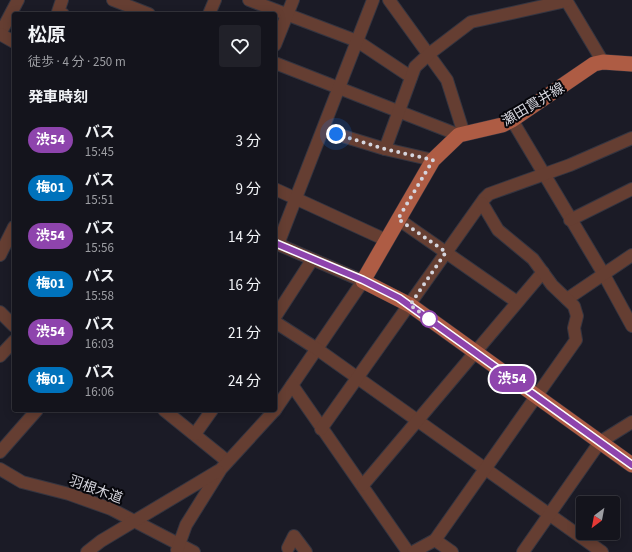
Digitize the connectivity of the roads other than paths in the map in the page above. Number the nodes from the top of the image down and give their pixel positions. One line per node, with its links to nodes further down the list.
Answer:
1 (18, 0): 15 (street)
2 (62, 0): 11 (street)
3 (113, 0): 10 (street)
4 (215, 0): 13 (street)
5 (249, 0): 14 (street)
6 (293, 0): 14 (street)
7 (373, 0): 18 (street)
8 (389, 0): 19 (street)
9 (566, 1): 19 (street); 20 (street)
10 (129, 7): 12 (street)
11 (58, 12)
12 (143, 12)
13 (210, 12)
14 (287, 14): 16 (street); 18 (street)
15 (0, 34): 17 (street)
16 (277, 40)
17 (12, 41)
18 (357, 41): 23 (street); 24 (street)
19 (430, 54): 23 (street); 28 (street)
20 (603, 62): 22 (main road, 瀬田貫井線); 26 (main road, 瀬田貫井線)
21 (277, 64): 24 (street)
22 (632, 64)
23 (412, 77): 25 (street)
24 (339, 88): 25 (street); 27 (street)
25 (399, 112): 28 (street); 30 (street)
26 (512, 120): 28 (main road, 瀬田貫井線); 32 (street)
27 (322, 130): 30 (street); 35 (street)
28 (462, 135): 31 (main road, 瀬田貫井線)
29 (632, 138): 32 (street)
30 (385, 149): 31 (street)
31 (433, 160): 37 (main road, 瀬田貫井線)
32 (545, 174): 36 (street); 38 (street)
33 (277, 190): 35 (street)
34 (632, 190): 38 (street)
35 (296, 198): 40 (street); 41 (street)
36 (482, 203): 43 (street); 47 (street)
37 (398, 219): 40 (main road, 瀬田貫井線); 43 (street)
38 (570, 220): 48 (street)
39 (12, 231): 44 (street)
40 (386, 240): 49 (main road, 瀬田貫井線)
41 (277, 241)
42 (277, 243): 46 (street)
43 (446, 252): 51 (street); 52 (street)
44 (0, 255)
45 (632, 255): 48 (street)
46 (312, 260): 49 (street); 54 (street)
47 (543, 272): 50 (street); 51 (street)
48 (603, 273): 50 (street); 57 (street)
49 (363, 280): 52 (main road); 59 (street)
50 (567, 299): 64 (street)
51 (517, 302): 60 (street)
52 (410, 305): 60 (main road); 62 (street)
53 (0, 312): 56 (street)
54 (277, 314)
55 (277, 323): 59 (street)
56 (12, 324)
57 (632, 326)
58 (12, 343): 61 (street)
59 (317, 349): 62 (street); 63 (street)
60 (476, 352): 64 (main road); 70 (street)
61 (0, 356)
62 (357, 378): 70 (street); 72 (street)
63 (292, 385): 65 (street); 72 (street)
64 (537, 397): 74 (main road); 79 (street)
65 (277, 406)
66 (35, 412): 75 (street)
67 (166, 412): 73 (street)
68 (210, 412): 73 (street)
69 (272, 412): 76 (street)
70 (418, 421): 79 (street); 80 (street)
71 (632, 422): 74 (street)
72 (321, 428): 80 (street)
73 (194, 434): 76 (street)
74 (600, 442): 77 (main road); 81 (street)
75 (0, 452)
76 (224, 465): 82 (street); 84 (street)
77 (632, 465)
78 (0, 469): 82 (street, 羽根木道)
79 (485, 469): 81 (street); 83 (street)
80 (363, 486): 89 (street)
81 (549, 514): 92 (street); 93 (street)
82 (135, 521): 84 (street, 羽根木道); 86 (street)
83 (434, 540): 90 (street); 91 (street)
84 (178, 548): 87 (street, 羽根木道)
85 (288, 548): 88 (street)
86 (88, 552)
87 (194, 552)
88 (306, 552)
89 (408, 552)
90 (413, 552)
91 (452, 552)
92 (523, 552)
93 (602, 552)

